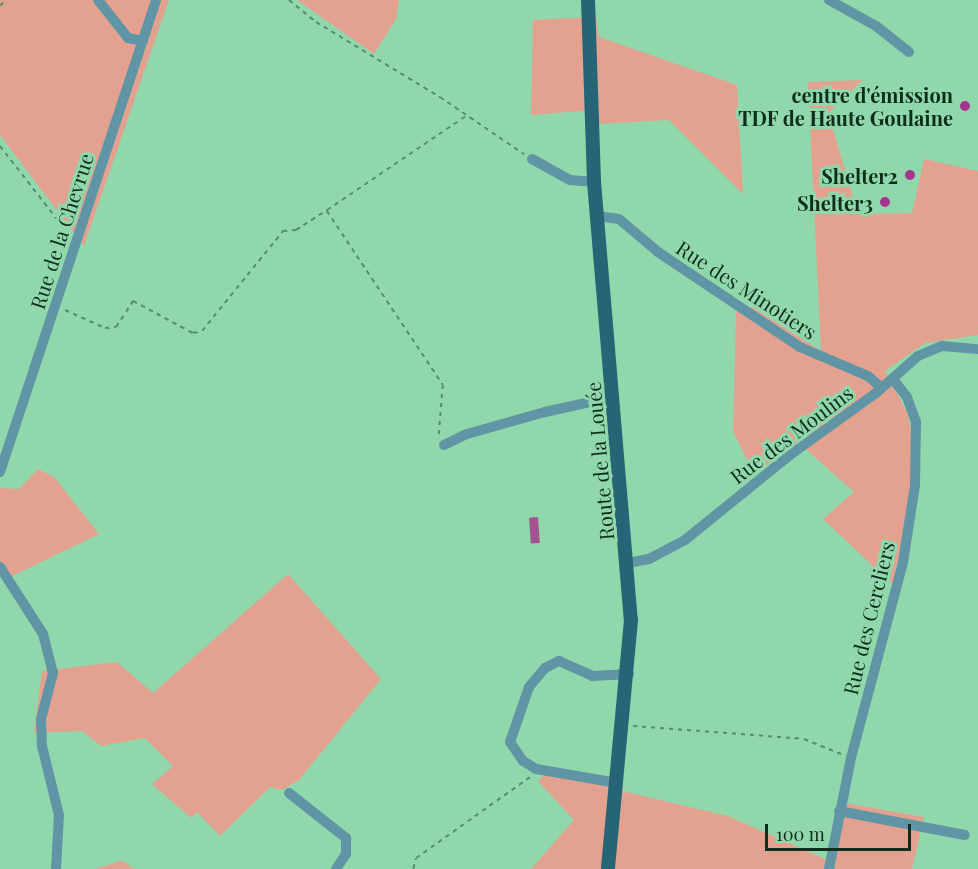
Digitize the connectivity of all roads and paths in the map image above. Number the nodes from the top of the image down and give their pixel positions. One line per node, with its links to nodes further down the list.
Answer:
1 (5, 0): 8 (path)
2 (98, 0): 9 (street)
3 (156, 0): 9 (street, Rue de la Chevrue)
4 (289, 0): 12 (path)
5 (582, 0): 10 (main road, Route de la Louée)
6 (588, 0): 10 (main road, Route de la Louée)
7 (829, 0): 11 (street)
8 (0, 6)
9 (143, 41): 18 (street, Rue de la Chevrue)
10 (587, 49): 15 (main road, Route de la Louée)
11 (909, 52)
12 (466, 116): 14 (path); 16 (path)
13 (0, 146): 18 (path)
14 (532, 159): 15 (street)
15 (594, 182): 17 (main road, Route de la Louée)
16 (327, 210): 19 (path); 24 (path)
17 (597, 216): 22 (street, Rue des Minotiers); 23 (main road, Route de la Louée)
18 (76, 243): 19 (street, Rue de la Chevrue)
19 (56, 306): 25 (street, Rue de la Chevrue)
20 (978, 348): 21 (street, Rue des Moulins)
21 (893, 379): 22 (street, Rue des Moulins); 30 (street, Rue des Cercliers)
22 (882, 388): 26 (street, Rue des Moulins)
23 (613, 398): 24 (street); 26 (main road, Route de la Louée)
24 (444, 445)
25 (0, 472)
26 (628, 563): 28 (main road, Route de la Louée)
27 (0, 567): 36 (street)
28 (628, 674): 29 (main road, Route de la Louée); 31 (street)
29 (623, 725): 30 (path); 32 (main road, Route de la Louée)
30 (852, 758): 34 (street, Rue des Cercliers)
31 (536, 770): 32 (street); 38 (path)
32 (617, 783): 39 (main road, Route de la Louée)
33 (289, 793): 37 (street)
34 (839, 811): 35 (street); 40 (street, Rue des Cercliers)
35 (965, 835)
36 (56, 869)
37 (336, 869)
38 (413, 869)
39 (608, 869)
40 (829, 869)

